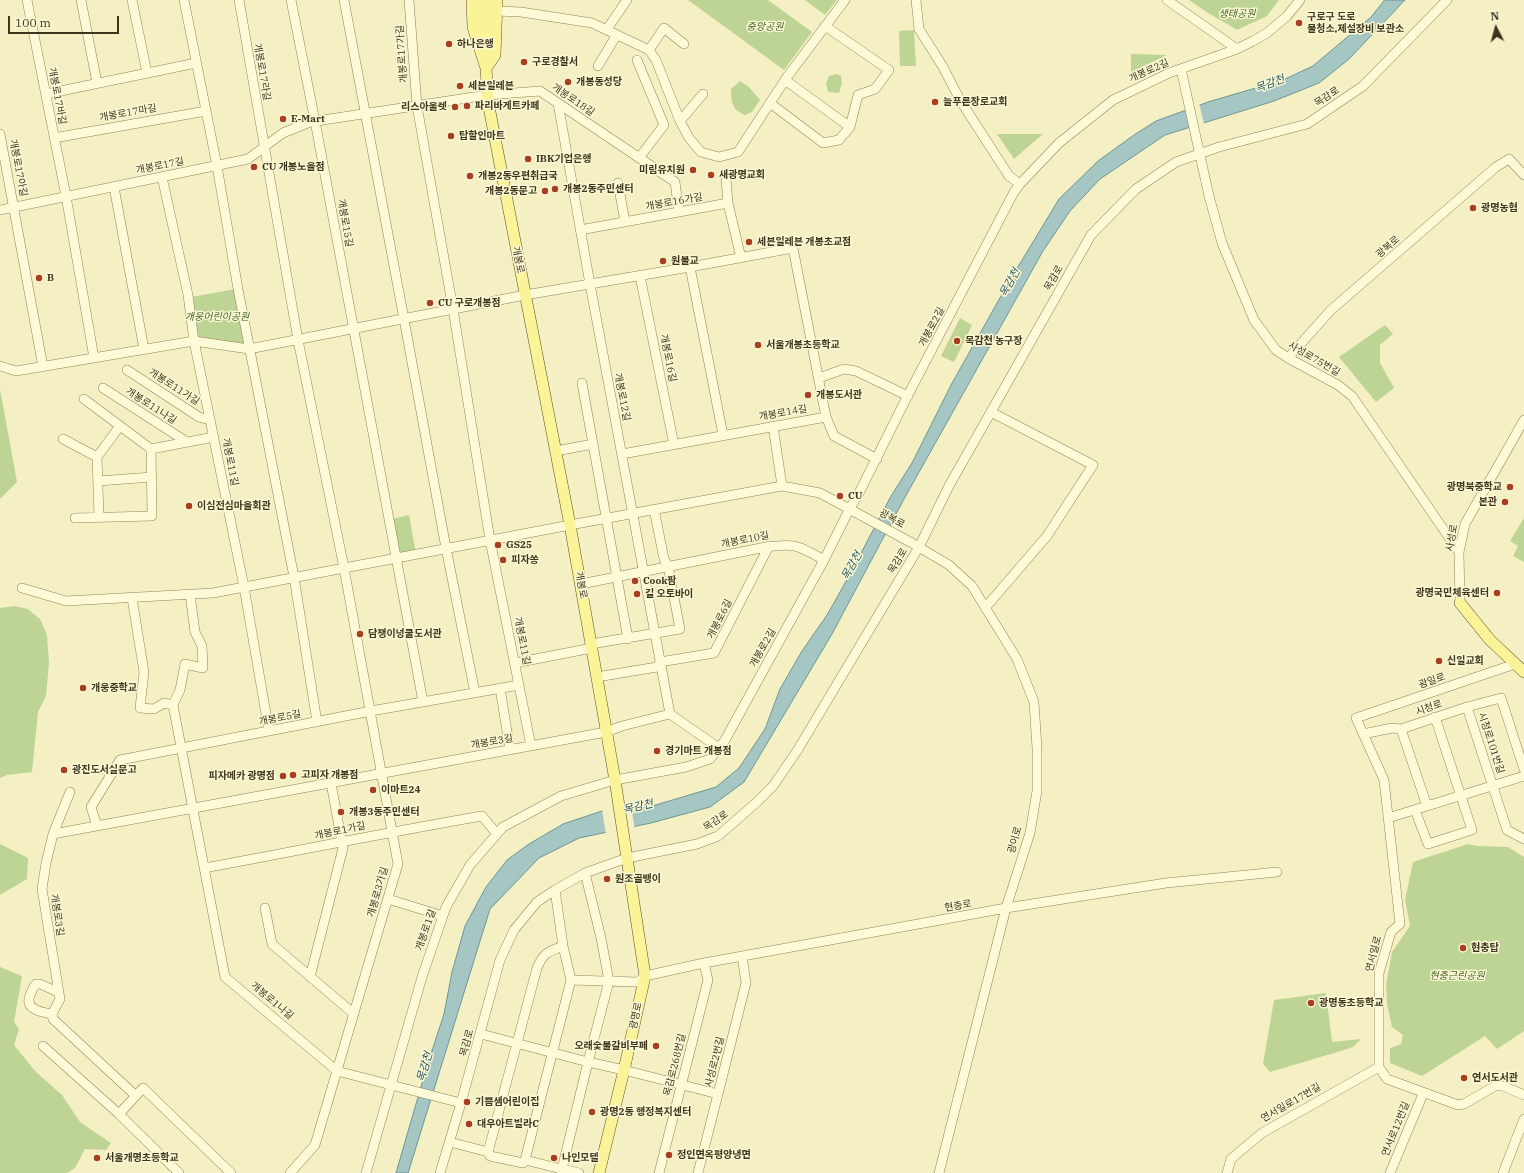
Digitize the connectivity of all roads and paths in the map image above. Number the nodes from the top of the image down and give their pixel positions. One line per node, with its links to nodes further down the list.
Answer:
1 (27, 0): 32 (street, 개봉로17바길)
2 (81, 0): 31 (street)
3 (132, 0): 29 (street)
4 (184, 0): 25 (street)
5 (239, 0): 45 (street, 개봉로17라길)
6 (291, 0): 40 (street)
7 (344, 0): 39 (street)
8 (409, 0): 37 (street, 개봉로17가길)
9 (472, 0): 27 (main road)
10 (480, 0): 27 (main road, 개봉로)
11 (626, 0): 19 (street)
12 (845, 0): 18 (street)
13 (916, 0): 53 (street)
14 (1167, 0): 22 (street)
15 (1300, 0): 22 (street, 개봉로2길)
16 (1447, 0): 46 (street, 목감로)
17 (493, 5): 19 (street); 27 (main road)
18 (825, 26): 30 (street); 42 (street)
19 (607, 29): 20 (street)
20 (616, 36): 23 (street); 26 (street)
21 (684, 44): 23 (street)
22 (1237, 49): 28 (street, 개봉로2길)
23 (649, 50): 41 (street)
24 (637, 60): 47 (street)
25 (196, 63): 29 (street); 38 (street)
26 (598, 66)
27 (486, 68): 34 (main road, 개봉로)
28 (1181, 69): 46 (street, 사성로75번길); 53 (street, 개봉로2길)
29 (147, 73): 31 (street)
30 (785, 80): 36 (street); 42 (street)
31 (97, 83): 32 (street)
32 (46, 94): 44 (street, 개봉로17바길)
33 (703, 94): 41 (street)
34 (487, 95): 35 (street, 개봉로18길); 37 (street, 개봉로17길); 66 (main road, 개봉로)
35 (558, 103): 47 (street, 개봉로18길); 61 (street)
36 (770, 103): 41 (street); 42 (street)
37 (417, 106): 39 (street, 개봉로17길); 67 (street)
38 (206, 111): 44 (street, 개봉로17마길); 48 (street)
39 (364, 114): 40 (street, 개봉로17길); 68 (street)
40 (315, 121): 45 (street, 개봉로17길); 69 (street, 개봉로15길)
41 (680, 121)
42 (850, 127)
43 (0, 134): 57 (street, 개봉로17아길)
44 (54, 138): 55 (street, 개봉로17바길)
45 (264, 147): 48 (street, 개봉로17길); 70 (street)
46 (1199, 150): 75 (street, 사성로75번길); 84 (street, 목감로)
47 (638, 158): 59 (street, 개봉로18길)
48 (217, 166): 50 (street, 개봉로17길); 73 (street)
49 (1524, 175): 75 (street, 광복로)
50 (162, 177): 54 (street, 개봉로17길); 71 (street)
51 (726, 178): 56 (street)
52 (618, 183): 60 (street)
53 (1020, 184): 82 (street, 개봉로2길)
54 (114, 186): 55 (street, 개봉로17길); 72 (street)
55 (66, 196): 57 (street, 개봉로17길); 74 (street)
56 (728, 203): 59 (street, 개봉로16가길); 62 (street)
57 (14, 207): 58 (street, 개봉로17길); 77 (street)
58 (0, 210)
59 (679, 212): 60 (street, 개봉로16가길)
60 (625, 222): 61 (street, 개봉로16가길)
61 (580, 230): 65 (street)
62 (741, 258): 63 (street); 79 (street)
63 (690, 267): 64 (street); 90 (street)
64 (640, 276): 65 (street); 95 (street, 개봉로16길)
65 (590, 284): 66 (street); 98 (street, 개봉로12길)
66 (525, 295): 67 (street); 97 (main road, 개봉로)
67 (453, 310): 68 (street); 111 (street, 개봉로11길)
68 (404, 319): 69 (street); 114 (street)
69 (353, 329): 70 (street); 116 (street)
70 (298, 340): 73 (street); 119 (street)
71 (194, 341): 72 (street); 73 (street); 86 (street, 개봉로11길)
72 (144, 349): 74 (street)
73 (249, 349): 122 (street)
74 (94, 358): 77 (street)
75 (1288, 358): 115 (street, 사성로75번길)
76 (0, 367): 77 (street)
77 (43, 367)
78 (127, 370): 86 (street, 개봉로11가길)
79 (819, 378): 82 (street); 85 (street)
80 (582, 383): 94 (street)
81 (103, 388): 93 (street, 개봉로11나길)
82 (908, 396): 100 (street, 개봉로2길)
83 (84, 399): 88 (street)
84 (991, 412): 112 (street, 목감로); 129 (street)
85 (826, 417): 89 (street, 개봉로14길); 100 (street)
86 (210, 420): 91 (street, 개봉로11길)
87 (1524, 420): 115 (street, 사성로)
88 (120, 426): 96 (street); 99 (street)
89 (773, 426): 90 (street, 개봉로14길); 103 (street)
90 (723, 435): 95 (street, 개봉로14길)
91 (214, 437): 93 (street); 124 (street, 개봉로11길)
92 (62, 439): 99 (street)
93 (187, 442): 96 (street)
94 (593, 444): 97 (street); 109 (street)
95 (674, 444): 98 (street, 개봉로14길)
96 (151, 449): 101 (street)
97 (556, 451): 110 (main road, 개봉로)
98 (622, 454): 106 (street, 개봉로12길)
99 (97, 457): 102 (street)
100 (877, 459): 105 (street, 개봉로2길)
101 (152, 477): 102 (street); 107 (street)
102 (98, 481): 107 (street)
103 (782, 486): 104 (street); 105 (street)
104 (654, 509): 106 (street); 118 (street)
105 (852, 510): 112 (street, 광복로); 117 (street, 개봉로2길)
106 (633, 513): 109 (street); 120 (street)
107 (99, 517): 108 (street)
108 (75, 518)
109 (607, 518): 110 (street); 121 (street)
110 (570, 524): 111 (street); 123 (main road, 개봉로)
111 (490, 540): 114 (street); 134 (street, 개봉로11길)
112 (916, 545): 129 (street, 광이로); 175 (street, 목감로)
113 (769, 546): 117 (street, 개봉로10길); 118 (street, 개봉로10길); 133 (street, 개봉로6길)
114 (446, 548): 116 (street); 140 (street)
115 (1459, 552): 128 (street, 사성로)
116 (397, 558): 119 (street); 141 (street)
117 (824, 560): 154 (street, 개봉로2길)
118 (668, 566): 120 (street, 개봉로10길); 130 (street)
119 (344, 568): 122 (street); 144 (street)
120 (644, 571): 121 (street, 개봉로10길); 130 (street)
121 (617, 577): 123 (street, 개봉로10길); 131 (street)
122 (294, 578): 124 (street); 148 (street)
123 (581, 584): 132 (main road, 개봉로)
124 (244, 587): 126 (street); 150 (street, 개봉로11길)
125 (22, 588): 127 (street)
126 (190, 594): 127 (street); 142 (street)
127 (132, 598): 142 (street)
128 (1460, 603): 135 (main road)
129 (986, 608): 182 (street, 광이로)
130 (655, 634): 131 (street); 133 (street)
131 (628, 639): 132 (street)
132 (591, 646): 134 (street); 137 (main road, 개봉로)
133 (660, 662): 137 (street, 개봉로6길); 145 (street)
134 (515, 663): 138 (street, 개봉로11길)
135 (1515, 664): 136 (main road); 147 (street, 광일로)
136 (1524, 672)
137 (597, 678): 151 (main road, 개봉로)
138 (519, 685): 139 (street, 개봉로5길); 153 (street, 개봉로11길)
139 (500, 688): 140 (street, 개봉로5길); 156 (street)
140 (475, 693): 141 (street, 개봉로5길)
141 (423, 702): 144 (street, 개봉로5길)
142 (173, 705): 155 (street)
143 (1467, 707): 146 (street, 시청로); 157 (street, 시청로); 162 (street, 시청로101번길)
144 (371, 711): 148 (street, 개봉로5길); 158 (street)
145 (670, 714): 151 (street); 154 (street)
146 (1435, 717): 149 (street, 시청로); 164 (street)
147 (1356, 718): 152 (street, 연서일로)
148 (317, 722): 150 (street, 개봉로5길)
149 (1401, 729): 152 (street, 시청로); 165 (street)
150 (269, 731): 155 (street, 개봉로5길)
151 (606, 732): 153 (street, 개봉로3길); 161 (main road, 개봉로)
152 (1363, 734): 168 (street, 연서일로)
153 (531, 746): 156 (street, 개봉로3길)
154 (719, 748): 161 (street, 개봉로2길)
155 (182, 749): 166 (street); 169 (street, 개봉로5길)
156 (510, 750): 158 (street, 개봉로3길)
157 (1524, 769)
158 (382, 773): 160 (street, 개봉로3길); 170 (street, 개봉로3가길)
159 (1524, 776): 162 (street, 시청로101번길)
160 (332, 782): 166 (street, 개봉로3길); 174 (street)
161 (615, 782): 172 (street, 개봉로1길); 175 (main road, 개봉로)
162 (1493, 786): 164 (street, 시청로101번길); 173 (street, 시청로101번길)
163 (70, 792): 171 (street, 개봉로3길)
164 (1461, 796): 165 (street, 시청로101번길); 167 (street)
165 (1427, 806): 167 (street, 시청로101번길)
166 (193, 808): 169 (street, 개봉로3길); 176 (street, 개봉로1나길)
167 (1415, 810): 168 (street, 시청로101번길)
168 (1388, 818): 199 (street, 연서일로)
169 (97, 826): 171 (street, 개봉로3길)
170 (392, 832): 172 (street, 개봉로1가길); 174 (street, 개봉로1가길); 180 (street, 개봉로3가길)
171 (54, 834): 191 (street, 개봉로3길)
172 (497, 834): 183 (street, 개봉로1길)
173 (1524, 839)
174 (342, 843): 176 (street, 개봉로1가길); 188 (street)
175 (627, 854): 178 (street, 목감로); 187 (main road, 광명로)
176 (204, 868): 201 (street, 개봉로1나길)
177 (1277, 872): 182 (street, 현충로)
178 (586, 873): 179 (street, 목감로); 190 (street)
179 (555, 890): 184 (street); 194 (street, 목감로)
180 (388, 899): 183 (street); 193 (street, 개봉로3가길)
181 (265, 908): 188 (street)
182 (1006, 908): 185 (street, 현충로); 224 (street, 광이로)
183 (443, 916): 202 (street, 개봉로1길)
184 (564, 946): 189 (street); 195 (street)
185 (742, 956): 186 (street, 현충로); 204 (street, 사성로2번길)
186 (704, 963): 187 (street, 현충로); 203 (street, 목감로268번길)
187 (645, 976): 190 (street, 현충로); 200 (main road, 광명로)
188 (310, 977): 193 (street)
189 (571, 980): 190 (street, 현충로); 197 (street)
190 (609, 981): 198 (street)
191 (59, 996): 192 (street); 192 (street)
192 (52, 1014): 207 (street)
193 (354, 1014): 201 (street, 개봉로3가길)
194 (481, 1034): 195 (street); 208 (street, 목감로)
195 (517, 1043): 197 (street); 212 (street)
196 (43, 1046): 209 (street)
197 (552, 1053): 198 (street); 213 (street)
198 (588, 1062): 200 (street); 214 (street)
199 (1379, 1067): 205 (street); 225 (street, 연서일로17번길)
200 (624, 1070): 203 (street); 221 (main road, 광명로)
201 (337, 1071): 202 (street, 개봉로1나길); 217 (street, 개봉로3가길)
202 (394, 1085): 208 (street, 개봉로1나길); 218 (street, 개봉로1길)
203 (681, 1085): 204 (street); 222 (street, 목감로268번길)
204 (718, 1094): 223 (street, 사성로2번길)
205 (1423, 1094): 206 (street); 226 (street, 연서로12번길)
206 (1524, 1095)
207 (136, 1096): 209 (street); 216 (street)
208 (458, 1102): 211 (street, 목감로)
209 (119, 1114): 215 (street)
210 (1524, 1119): 227 (street)
211 (450, 1142): 212 (street); 219 (street, 목감로)
212 (488, 1152): 213 (street)
213 (525, 1160): 214 (street)
214 (561, 1171): 220 (street)
215 (179, 1173)
216 (231, 1173)
217 (290, 1173)
218 (366, 1173)
219 (440, 1173)
220 (578, 1173)
221 (599, 1173)
222 (659, 1173)
223 (698, 1173)
224 (939, 1173)
225 (1227, 1173)
226 (1390, 1173)
227 (1503, 1173)

